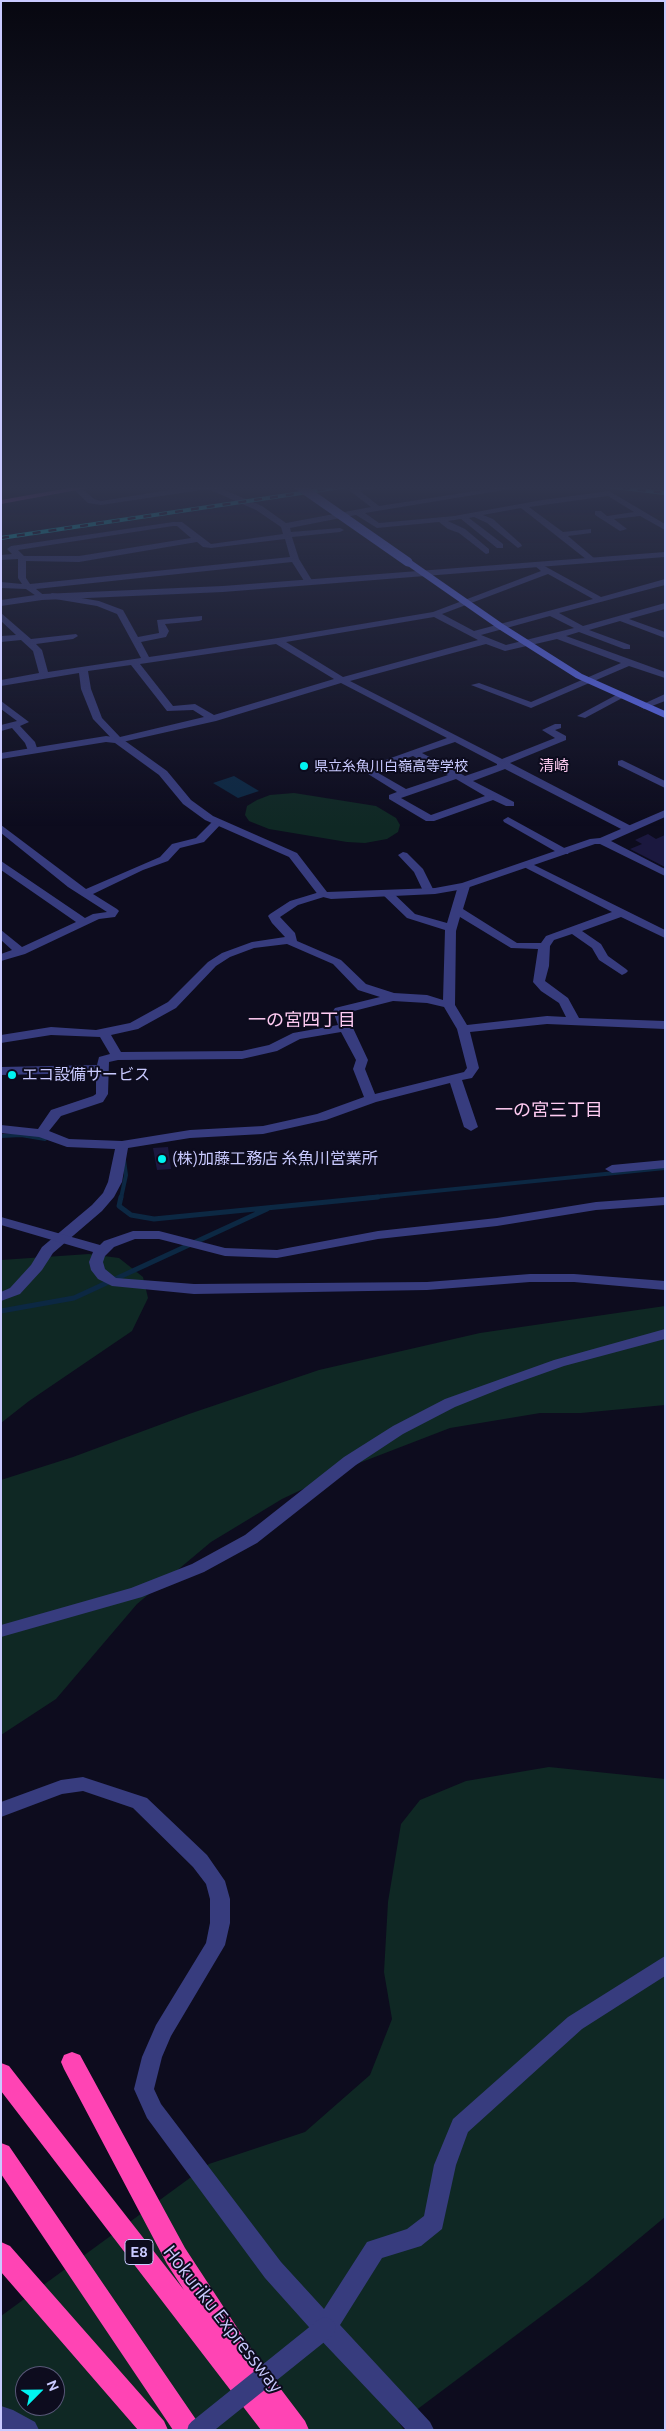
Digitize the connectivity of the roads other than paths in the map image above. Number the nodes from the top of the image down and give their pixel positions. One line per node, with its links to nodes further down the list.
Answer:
1 (25, 599): 7 (street)
2 (72, 599): 22 (street)
3 (462, 599): 6 (main road)
4 (473, 599): 6 (street)
5 (601, 600): 9 (street)
6 (466, 602): 10 (street); 14 (main road)
7 (1, 603)
8 (665, 606): 13 (street)
9 (551, 613): 14 (street); 15 (street)
10 (434, 614): 16 (street); 23 (street)
11 (1, 616): 21 (street)
12 (198, 618): 22 (street)
13 (619, 618): 15 (street); 17 (street)
14 (500, 626): 16 (street); 25 (main road)
15 (582, 629): 19 (street); 26 (street)
16 (473, 634): 24 (street)
17 (665, 635)
18 (73, 636): 21 (street)
19 (558, 636): 25 (street); 29 (street)
20 (1, 639): 21 (street)
21 (25, 640): 31 (street)
22 (137, 640): 27 (street)
23 (278, 641): 27 (street); 33 (street)
24 (486, 641): 25 (street); 33 (street)
25 (526, 643): 34 (main road)
26 (627, 647)
27 (146, 660): 28 (street)
28 (133, 661): 30 (street); 43 (street)
29 (629, 662): 32 (street); 34 (street)
30 (83, 669): 31 (street); 48 (street)
31 (44, 674): 35 (street)
32 (665, 675)
33 (342, 680): 43 (street); 47 (street)
34 (588, 680): 36 (street); 37 (main road)
35 (1, 683)
36 (476, 684)
37 (621, 696): 40 (main road); 42 (street)
38 (665, 697): 40 (street)
39 (1, 704): 44 (street)
40 (644, 706): 41 (main road)
41 (665, 715)
42 (582, 716)
43 (213, 719): 48 (street)
44 (14, 725): 46 (street); 49 (street)
45 (558, 726): 52 (street)
46 (1, 728)
47 (455, 739): 50 (street); 52 (street)
48 (118, 740): 49 (street); 61 (street)
49 (33, 751): 51 (street)
50 (414, 753): 54 (street); 56 (street)
51 (1, 756)
52 (503, 764): 54 (street); 63 (street)
53 (622, 764): 55 (street)
54 (460, 778): 56 (street); 57 (street)
55 (665, 785)
56 (405, 793): 57 (street)
57 (494, 796): 58 (street)
58 (510, 804)
59 (665, 814): 63 (street)
60 (508, 820): 65 (street)
61 (218, 822): 72 (street); 73 (street)
62 (1, 828): 72 (street)
63 (629, 829): 64 (street)
64 (602, 842): 65 (street); 69 (street)
65 (564, 852): 68 (street)
66 (403, 855): 71 (street)
67 (1, 864): 77 (street)
68 (528, 865): 70 (street); 76 (street)
69 (665, 873)
70 (464, 886): 71 (street); 75 (street)
71 (428, 891): 74 (street)
72 (86, 893): 77 (street)
73 (323, 894): 74 (street); 82 (street)
74 (387, 894): 78 (street)
75 (458, 911): 78 (street); 83 (street)
76 (621, 914): 79 (street); 81 (street)
77 (84, 922): 84 (street)
78 (451, 928): 88 (street)
79 (572, 929): 83 (street); 86 (street)
80 (1, 933): 84 (street)
81 (665, 935)
82 (290, 940): 87 (street); 93 (street)
83 (544, 946): 89 (street)
84 (21, 952): 85 (street)
85 (1, 958)
86 (622, 971)
87 (393, 997): 88 (street); 91 (street)
88 (450, 1004): 92 (street)
89 (574, 1020): 90 (street); 92 (street)
90 (665, 1025)
91 (344, 1028): 95 (street); 99 (street)
92 (463, 1029): 98 (street)
93 (104, 1033): 94 (street); 95 (street)
94 (1, 1039)
95 (117, 1056): 97 (street)
96 (1, 1071): 97 (street)
97 (102, 1075): 102 (street)
98 (455, 1078): 99 (street); 100 (street)
99 (371, 1099): 103 (street)
100 (471, 1127)
101 (1, 1129): 102 (street)
102 (41, 1133): 103 (street)
103 (122, 1145): 108 (street)
104 (665, 1164): 105 (street)
105 (612, 1169)
106 (665, 1201): 109 (street)
107 (1, 1221): 108 (street)
108 (61, 1238): 109 (street); 111 (street)
109 (102, 1250): 110 (street)
110 (665, 1286)
111 (1, 1297)
112 (665, 1334): 113 (street)
113 (1, 1631)
114 (1, 1810): 120 (street)
115 (665, 1965): 120 (street)
116 (72, 2062): 127 (highway)
117 (1, 2073): 126 (highway, Hokuriku Expressway / E8)
118 (1, 2154): 124 (highway)
119 (1, 2254): 123 (highway)
120 (326, 2328): 125 (street, bridge); 128 (street)
121 (1, 2418): 122 (street)
122 (27, 2430)
123 (155, 2430)
124 (188, 2430)
125 (198, 2430)
126 (277, 2430)
127 (296, 2430)
128 (422, 2430)

